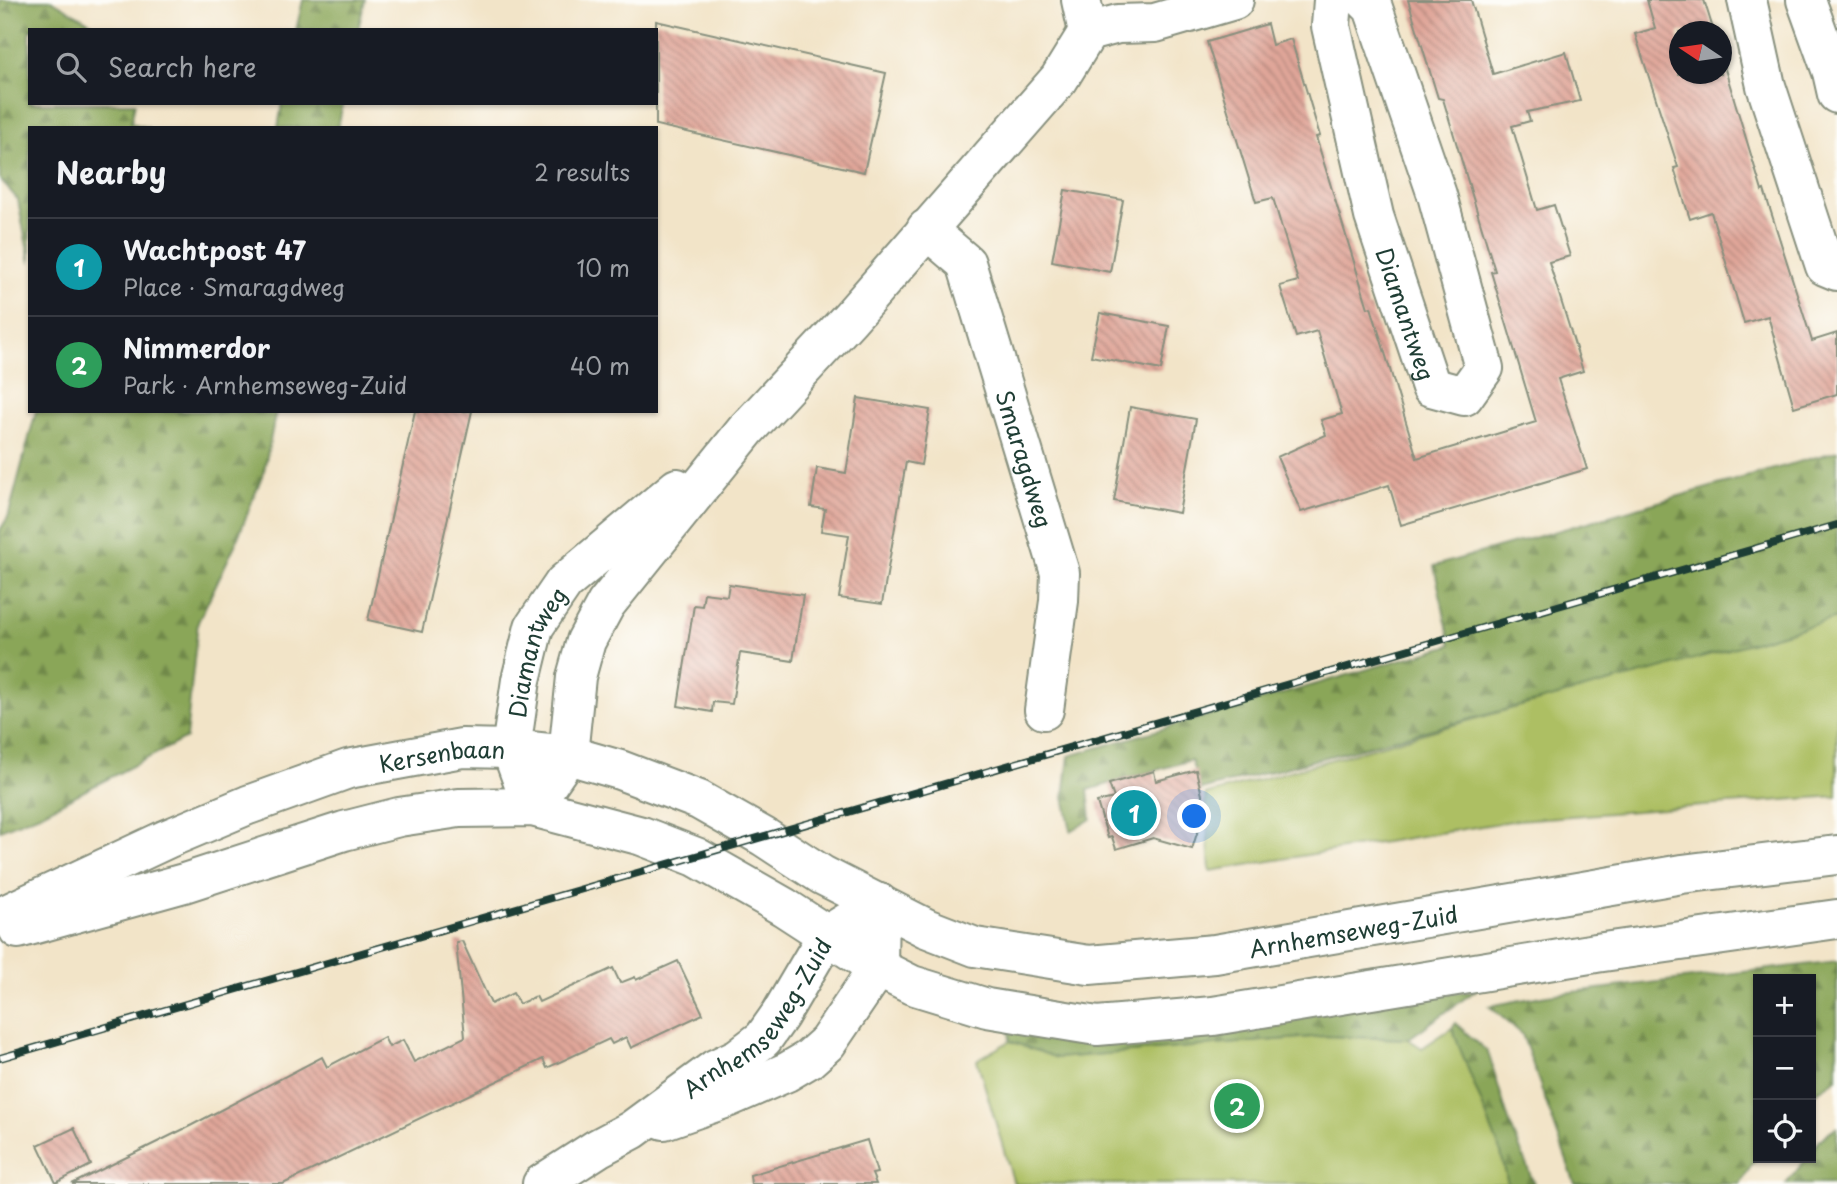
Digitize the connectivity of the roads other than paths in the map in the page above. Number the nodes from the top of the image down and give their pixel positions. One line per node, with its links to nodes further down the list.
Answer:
1 (1234, 0): 6 (street, Diamantweg)
2 (1333, 0): 3 (street, Diamantweg)
3 (1365, 0)
4 (1747, 0): 9 (street)
5 (1806, 0): 7 (street)
6 (1085, 16): 8 (street, Diamantweg)
7 (1837, 94)
8 (926, 229): 10 (street, Diamantweg); 11 (street, Smaragdweg)
9 (1837, 271)
10 (746, 430): 12 (street, Diamantweg); 13 (street, Diamantweg)
11 (1044, 710)
12 (511, 748): 13 (street, Kersenbaan); 14 (street, Diamantweg); 17 (street, Kersenbaan)
13 (568, 755): 14 (street, Diamantweg); 16 (street, Kersenbaan)
14 (532, 807): 19 (street); 20 (street)
15 (1837, 855): 16 (street, Arnhemseweg-Zuid)
16 (879, 903): 20 (street, Arnhemseweg-Zuid); 21 (street)
17 (0, 917)
18 (1837, 919): 21 (street)
19 (0, 934)
20 (827, 935): 21 (street); 22 (street, Arnhemseweg-Zuid)
21 (878, 968): 22 (street, Arnhemseweg-Zuid)
22 (632, 1130): 23 (street, Arnhemseweg-Zuid)
23 (542, 1184)

